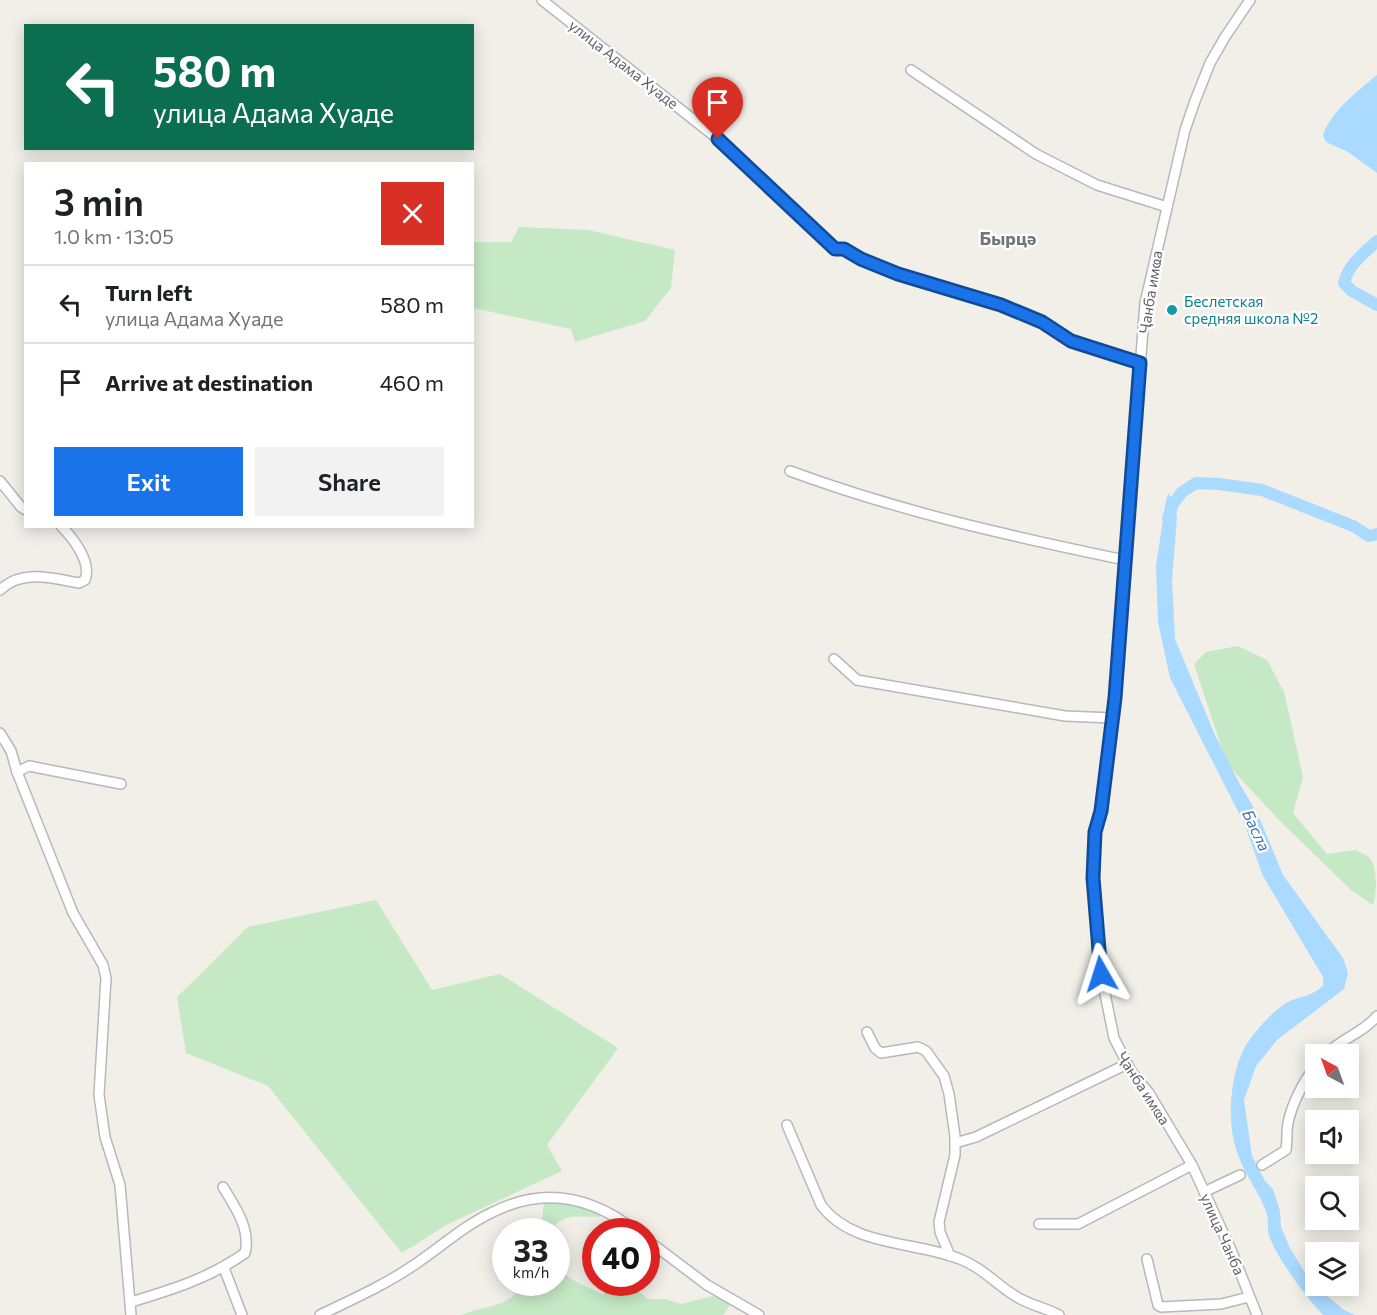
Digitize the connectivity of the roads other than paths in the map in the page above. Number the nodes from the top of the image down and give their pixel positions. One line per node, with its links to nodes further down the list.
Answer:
1 (542, 0): 5 (street, улица Адама Хуаде)
2 (1250, 0): 4 (street, Ҷанба имҩа)
3 (910, 69): 4 (street)
4 (1167, 207): 5 (street, Ҷанба имҩа)
5 (1140, 363): 10 (street, Ҷанба имҩа)
6 (790, 471): 10 (street)
7 (0, 481): 8 (street)
8 (24, 509)
9 (63, 528): 11 (street)
10 (1125, 560): 13 (street, Ҷанба имҩа)
11 (0, 590)
12 (834, 660): 13 (street)
13 (1112, 718): 22 (street, Ҷанба имҩа)
14 (0, 733): 15 (street)
15 (16, 772): 16 (street); 39 (street)
16 (121, 784)
17 (1377, 1016): 18 (street)
18 (1368, 1027): 20 (street); 21 (street)
19 (867, 1032): 25 (street)
20 (1377, 1034)
21 (1338, 1044)
22 (1127, 1064): 25 (street); 26 (street, Ҷанба имҩа)
23 (1305, 1081): 28 (street)
24 (787, 1125): 35 (street)
25 (955, 1143): 35 (street)
26 (1186, 1154): 27 (street, улица Чанба)
27 (1192, 1165): 31 (street, улица Чанба); 33 (street)
28 (1262, 1165)
29 (1240, 1175): 31 (street)
30 (223, 1187): 37 (street)
31 (1204, 1192): 38 (street, улица Чанба)
32 (616, 1218): 42 (street)
33 (1039, 1224)
34 (660, 1250): 43 (street)
35 (950, 1256): 44 (street)
36 (1147, 1259): 38 (street)
37 (224, 1268): 39 (street); 41 (street)
38 (1249, 1297): 45 (street, улица Чанба)
39 (130, 1302): 40 (street)
40 (131, 1315)
41 (242, 1315)
42 (320, 1315)
43 (759, 1315)
44 (1059, 1315)
45 (1257, 1315)

